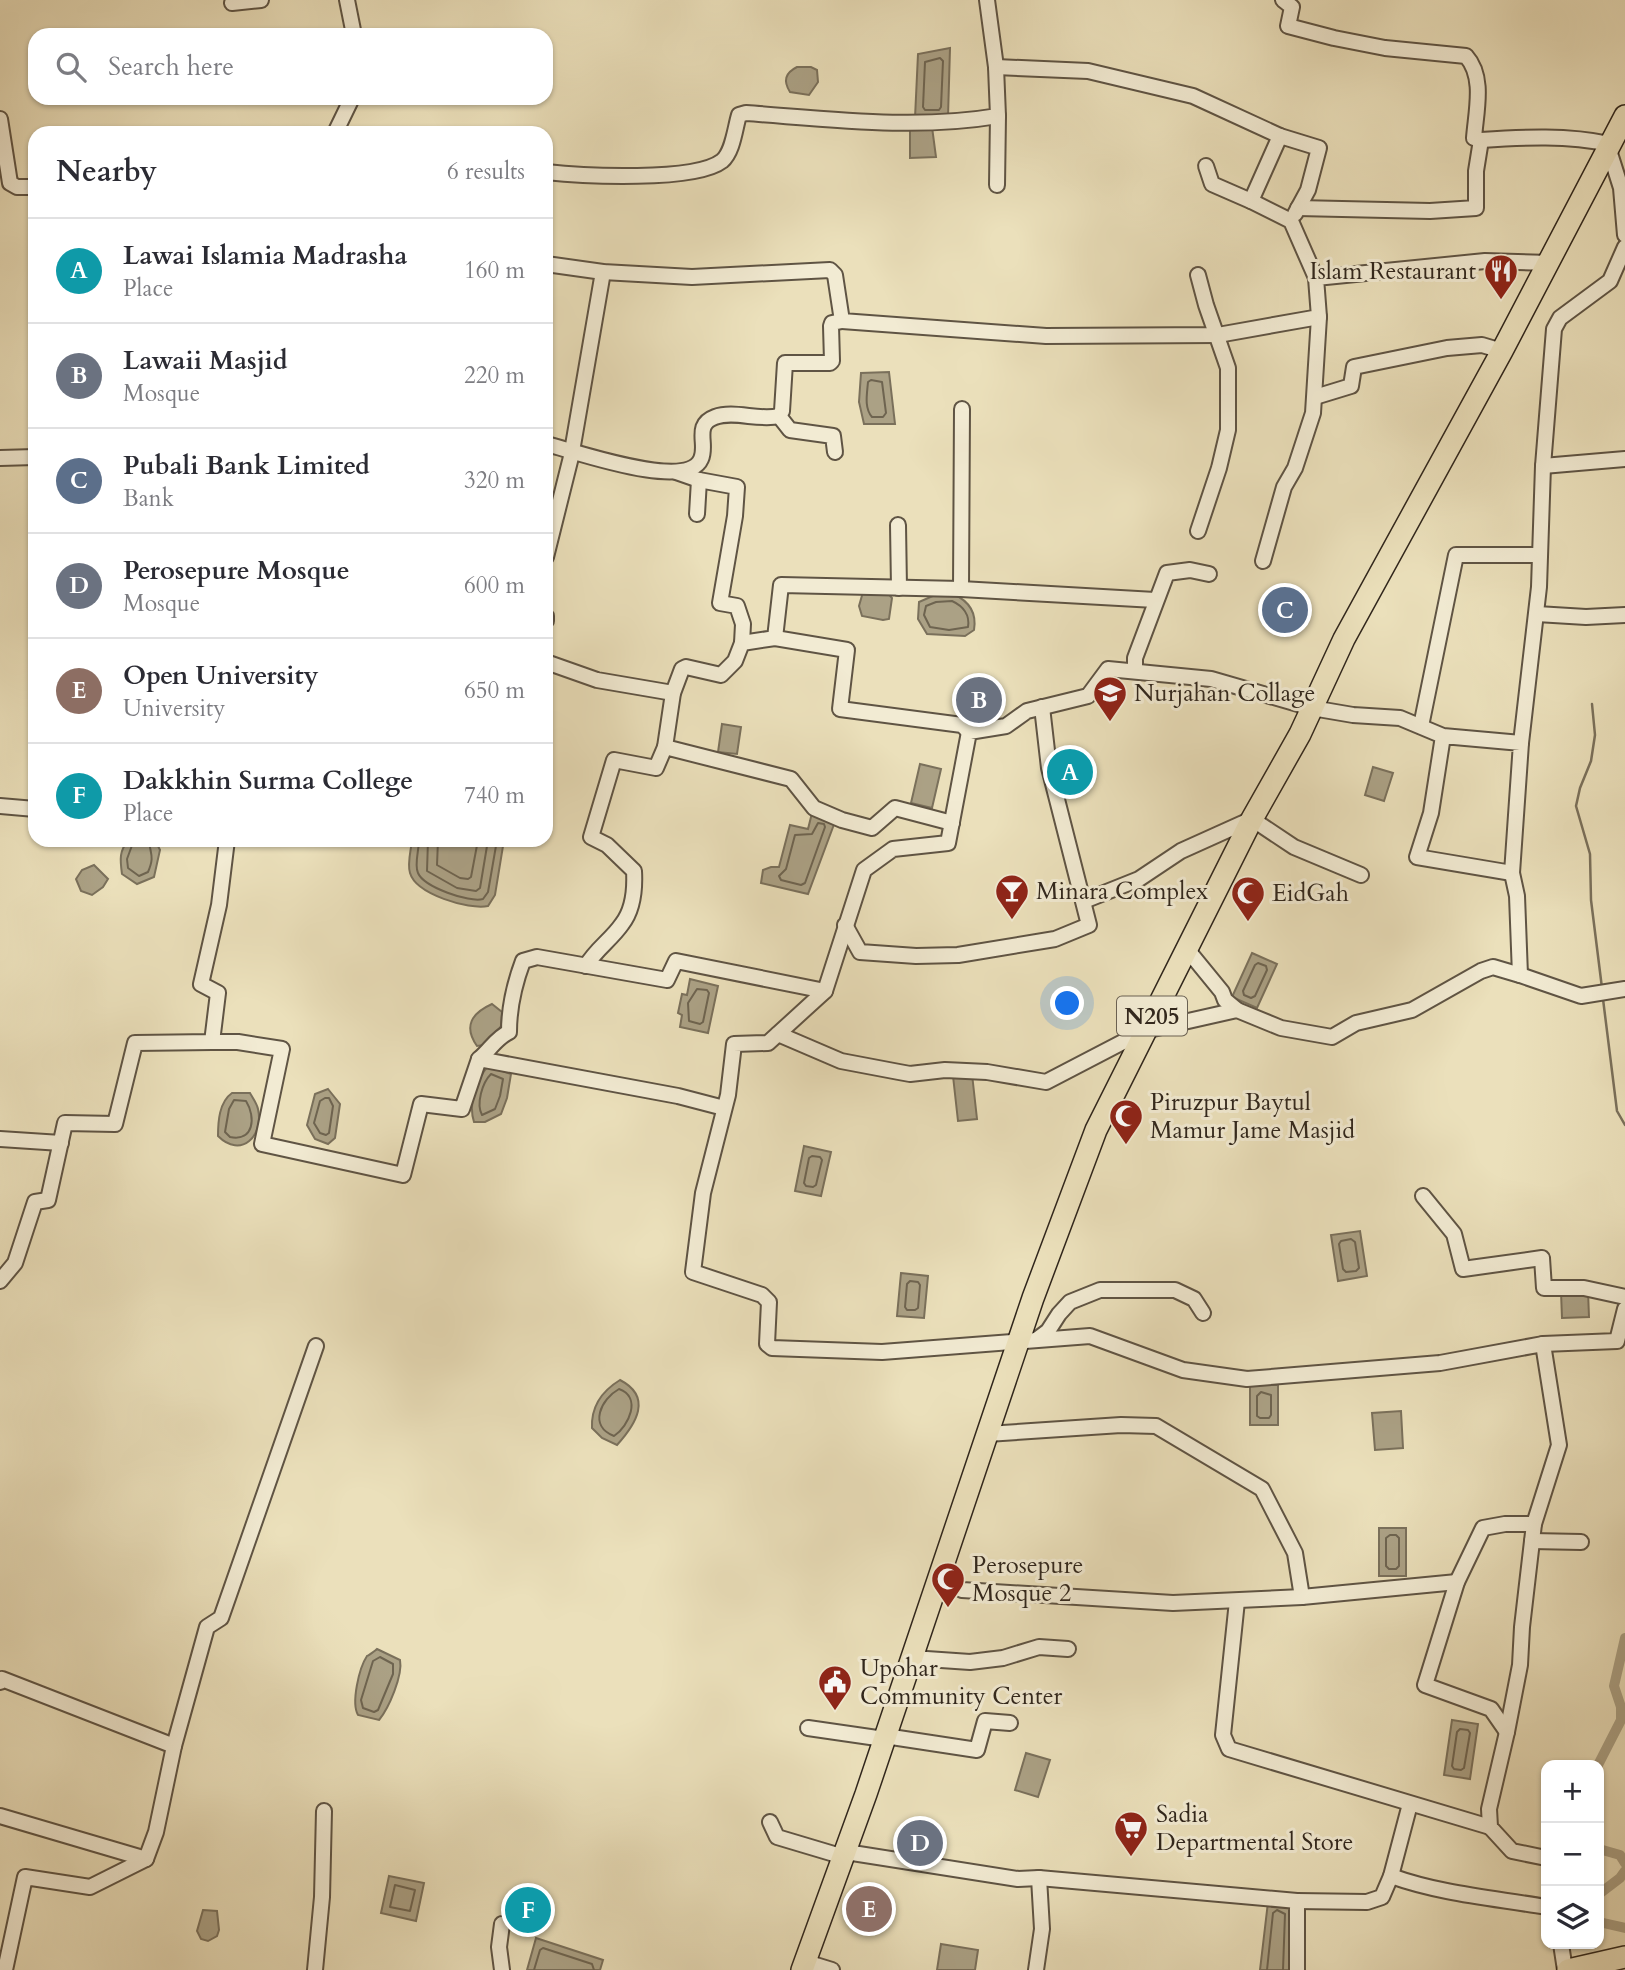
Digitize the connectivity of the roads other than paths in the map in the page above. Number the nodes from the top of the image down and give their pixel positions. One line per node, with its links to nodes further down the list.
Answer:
1 (261, 0): 5 (street)
2 (347, 0): 6 (street)
3 (988, 0): 7 (street)
4 (1283, 0): 14 (street)
5 (232, 3)
6 (353, 28)
7 (996, 67): 9 (street); 13 (street)
8 (349, 105): 12 (street)
9 (998, 116): 17 (street); 19 (street)
10 (1625, 116): 15 (highway, N205)
11 (0, 119): 18 (street)
12 (338, 126)
13 (1280, 136): 21 (street); 22 (street)
14 (1480, 141): 15 (street); 22 (street)
15 (1614, 141): 23 (street); 25 (highway, N205)
16 (1206, 166): 21 (street)
17 (553, 172)
18 (5, 184): 20 (street)
19 (997, 185)
20 (28, 187)
21 (1251, 201): 22 (street)
22 (1295, 215): 29 (street)
23 (1625, 235)
24 (1625, 247): 43 (street)
25 (1550, 263): 29 (street); 33 (highway, N205)
26 (553, 265): 27 (street)
27 (603, 272): 31 (street); 38 (street)
28 (1198, 275): 32 (street)
29 (1316, 278): 30 (street)
30 (1319, 317): 32 (street); 34 (street)
31 (842, 321): 32 (street); 36 (street)
32 (1218, 335): 49 (street)
33 (1502, 351): 34 (street); 64 (highway, N205)
34 (1315, 397): 51 (street)
35 (962, 409): 54 (street)
36 (779, 416): 39 (street); 44 (street)
37 (553, 446): 38 (street)
38 (572, 450): 44 (street); 48 (street)
39 (835, 452)
40 (28, 457): 41 (street)
41 (0, 458)
42 (1625, 459): 43 (street)
43 (1543, 466): 50 (street)
44 (675, 471): 45 (street)
45 (699, 480): 46 (street); 59 (street)
46 (696, 514)
47 (898, 526): 53 (street)
48 (553, 527)
49 (1198, 531)
50 (1540, 555): 56 (street); 65 (street)
51 (1263, 561)
52 (1209, 574): 55 (street)
53 (899, 588): 54 (street); 58 (street)
54 (961, 589): 55 (street)
55 (1155, 600): 61 (street)
56 (1537, 614): 57 (street); 68 (street)
57 (1625, 615)
58 (775, 638): 59 (street); 66 (street)
59 (742, 643): 62 (street)
60 (553, 664): 62 (street)
61 (1135, 670): 63 (street); 64 (street)
62 (673, 693): 69 (street)
63 (1042, 707): 66 (street); 77 (street)
64 (1312, 709): 65 (street); 72 (highway, N205)
65 (1422, 726): 67 (street)
66 (969, 732): 73 (street)
67 (1443, 736): 68 (street); 75 (street)
68 (1521, 743): 75 (street)
69 (665, 747): 73 (street); 80 (street)
70 (0, 806): 71 (street)
71 (28, 808)
72 (1252, 819): 76 (street); 77 (street); 79 (highway, N205)
73 (953, 823): 78 (street)
74 (226, 847): 87 (street)
75 (1512, 873): 81 (street)
76 (1361, 875)
77 (1084, 901): 78 (street)
78 (845, 925): 83 (street)
79 (1186, 948): 84 (street); 85 (highway, N205)
80 (586, 966): 83 (street); 88 (street)
81 (1520, 975): 82 (street); 84 (street)
82 (1625, 989)
83 (825, 991): 86 (street)
84 (1237, 1010): 85 (street)
85 (1144, 1031): 86 (street); 97 (highway, N205)
86 (778, 1034): 89 (street)
87 (212, 1042): 88 (street); 91 (street)
88 (479, 1059): 89 (street)
89 (724, 1108): 97 (street)
90 (0, 1139): 91 (street)
91 (61, 1143): 93 (street)
92 (1423, 1196): 94 (street)
93 (0, 1281)
94 (1625, 1297)
95 (1625, 1309): 98 (street)
96 (1203, 1312): 97 (street)
97 (1027, 1341): 98 (street); 100 (highway, N205)
98 (1543, 1344): 101 (street)
99 (316, 1346): 115 (street)
100 (987, 1434): 104 (highway, N205); 106 (street)
101 (1534, 1524): 102 (street); 105 (street)
102 (1532, 1541): 103 (street); 113 (street)
103 (1581, 1542)
104 (940, 1579): 107 (street); 109 (highway, N205)
105 (1457, 1582): 106 (street); 113 (street)
106 (1302, 1597): 107 (street)
107 (1237, 1601): 116 (street)
108 (1068, 1649): 109 (street)
109 (912, 1658): 114 (highway, N205)
110 (0, 1682): 115 (street)
111 (1010, 1723): 114 (street)
112 (808, 1728): 114 (street)
113 (1507, 1732): 120 (street)
114 (885, 1738): 121 (highway, N205)
115 (174, 1746): 123 (street)
116 (1410, 1804): 120 (street); 124 (street)
117 (324, 1811): 133 (street)
118 (0, 1816): 123 (street)
119 (770, 1822): 121 (street)
120 (1490, 1827): 122 (street)
121 (845, 1855): 125 (street); 131 (highway, N205)
122 (1541, 1857)
123 (146, 1859): 132 (street)
124 (1391, 1876): 126 (street); 127 (street)
125 (1039, 1878): 126 (street); 136 (street)
126 (1297, 1901): 137 (street)
127 (1541, 1907)
128 (502, 1924): 134 (street)
129 (1562, 1949): 138 (street)
130 (1625, 1957): 138 (highway)
131 (804, 1966): 135 (street)
132 (5, 1970)
133 (315, 1970)
134 (502, 1970)
135 (832, 1970)
136 (1036, 1970)
137 (1297, 1970)
138 (1566, 1970)

